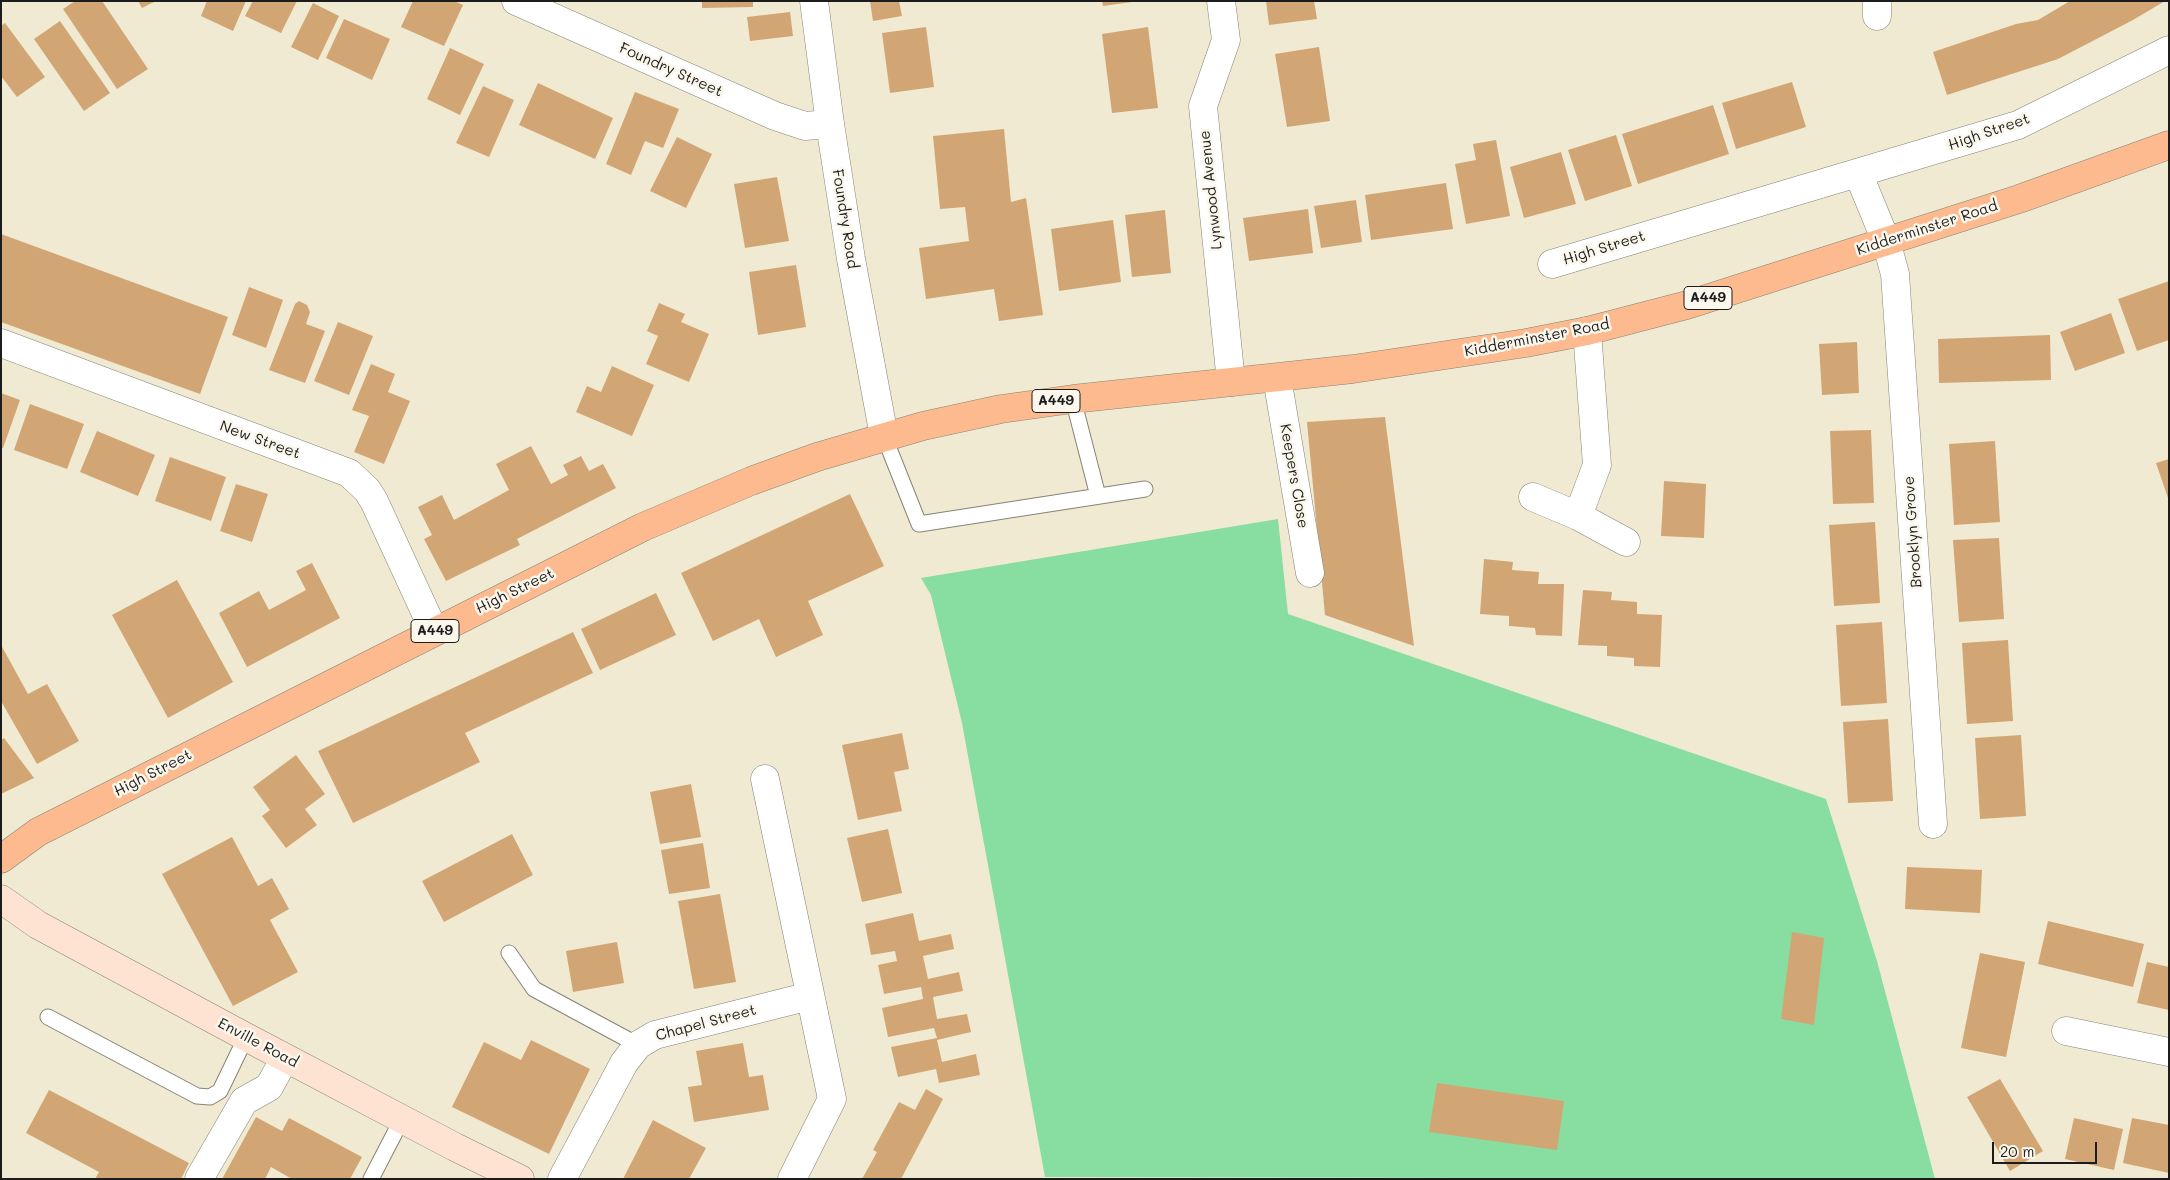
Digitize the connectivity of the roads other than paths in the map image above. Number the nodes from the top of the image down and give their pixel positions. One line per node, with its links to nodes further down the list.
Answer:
1 (516, 1): 5 (street, Foundry Street)
2 (814, 1): 5 (street, Foundry Road)
3 (1221, 1): 13 (street, Lynwood Avenue)
4 (2169, 50): 7 (street, High Street)
5 (830, 124): 15 (street, Foundry Road)
6 (2169, 145): 8 (highway, Kidderminster Road / A449)
7 (1858, 173): 8 (street); 9 (street, High Street)
8 (1886, 241): 10 (highway, Kidderminster Road / A449); 24 (street, Brooklyn Grove)
9 (1552, 264)
10 (1587, 331): 12 (highway, Kidderminster Road / A449); 19 (street)
11 (1, 343): 22 (street, New Street)
12 (1278, 378): 13 (highway, Kidderminster Road / A449); 21 (street, Keepers Close)
13 (1231, 382): 14 (highway, Kidderminster Road / A449)
14 (1073, 399): 15 (highway, Kidderminster Road / A449); 17 (lane)
15 (884, 436): 17 (lane); 22 (highway, High Street / A449)
16 (1145, 489): 17 (lane)
17 (1098, 496)
18 (1533, 497): 19 (street)
19 (1578, 516): 20 (street)
20 (1626, 542)
21 (1310, 573)
22 (434, 631): 25 (highway, High Street / A449)
23 (765, 779): 28 (street)
24 (1933, 824)
25 (1, 859)
26 (1, 899): 31 (street, Enville Road)
27 (509, 953): 32 (lane)
28 (810, 996): 32 (street, Chapel Street); 41 (street)
29 (48, 1017): 31 (lane)
30 (2066, 1031): 33 (street)
31 (246, 1037): 34 (street, Enville Road)
32 (638, 1045): 40 (street, Chapel Street)
33 (2169, 1052)
34 (285, 1058): 35 (street, Enville Road); 37 (street)
35 (402, 1119): 36 (street, Enville Road); 38 (lane)
36 (486, 1171): 39 (street, Enville Road)
37 (199, 1179)
38 (371, 1179)
39 (520, 1179)
40 (562, 1179)
41 (792, 1179)

